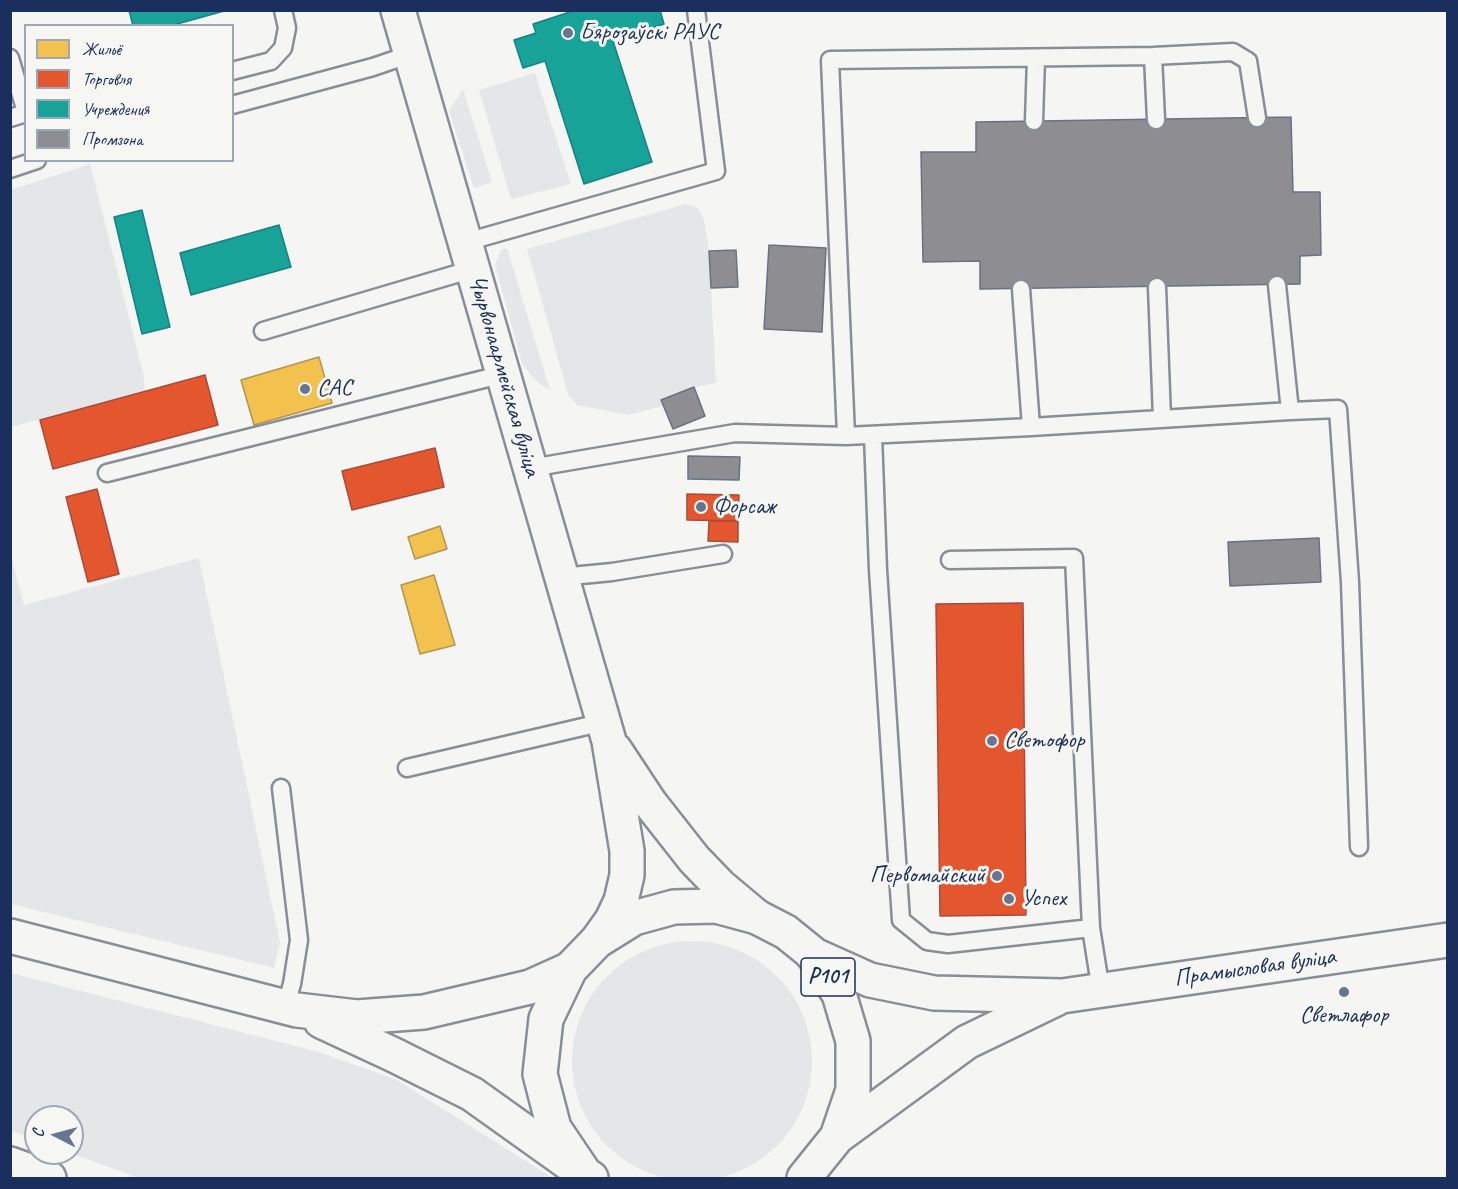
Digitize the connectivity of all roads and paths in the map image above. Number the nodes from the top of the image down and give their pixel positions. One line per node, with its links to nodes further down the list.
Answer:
1 (283, 10): 8 (lane)
2 (398, 10): 4 (main road, Чырвонаармейская вуліца)
3 (696, 10): 16 (lane)
4 (411, 54): 9 (lane); 16 (main road, Чырвонаармейская вуліца)
5 (1153, 56): 6 (lane); 11 (lane); 12 (lane)
6 (1036, 57): 13 (lane); 26 (lane)
7 (10, 58): 10 (lane)
8 (234, 70)
9 (234, 104)
10 (24, 106)
11 (1257, 118)
12 (1156, 120)
13 (1034, 121)
14 (31, 162): 15 (lane)
15 (10, 169)
16 (469, 256): 20 (lane); 21 (main road, Чырвонаармейская вуліца)
17 (1277, 285): 22 (lane)
18 (1157, 287): 23 (lane)
19 (1021, 289): 24 (lane)
20 (263, 331)
21 (504, 374): 27 (main road, Чырвонаармейская вуліца); 28 (lane)
22 (1290, 411): 23 (lane); 35 (lane)
23 (1162, 418): 24 (lane)
24 (1031, 427): 25 (lane)
25 (873, 435): 26 (lane); 37 (lane)
26 (846, 436): 27 (lane)
27 (531, 468): 31 (main road, Чырвонаармейская вуліца)
28 (107, 474)
29 (723, 554): 31 (lane)
30 (950, 560): 37 (lane)
31 (561, 577): 32 (main road, Чырвонаармейская вуліца)
32 (606, 732): 33 (lane); 36 (main road, Чырвонаармейская вуліца); 40 (main road, Чырвонаармейская вуліца)
33 (407, 768)
34 (281, 788): 45 (lane)
35 (1359, 847)
36 (758, 916): 40 (main road, Р101); 41 (main road, Р101)
37 (1091, 928): 43 (lane)
38 (10, 936): 45 (main road)
39 (1448, 940): 43 (main road, Прамысловая вуліца / Р101)
40 (597, 941): 42 (main road, Р101)
41 (812, 953): 44 (main road, Прамысловая вуліца / Р101); 46 (main road, Р101)
42 (570, 969): 45 (main road); 48 (main road, Р101)
43 (1101, 991): 44 (main road, Прамысловая вуліца / Р101)
44 (1062, 996): 46 (main road, Прамысловая вуліца / Р101)
45 (291, 1008): 48 (main road)
46 (837, 1137): 50 (main road, Р101)
47 (10, 1164): 49 (main road)
48 (588, 1176)
49 (49, 1179)
50 (804, 1179)

